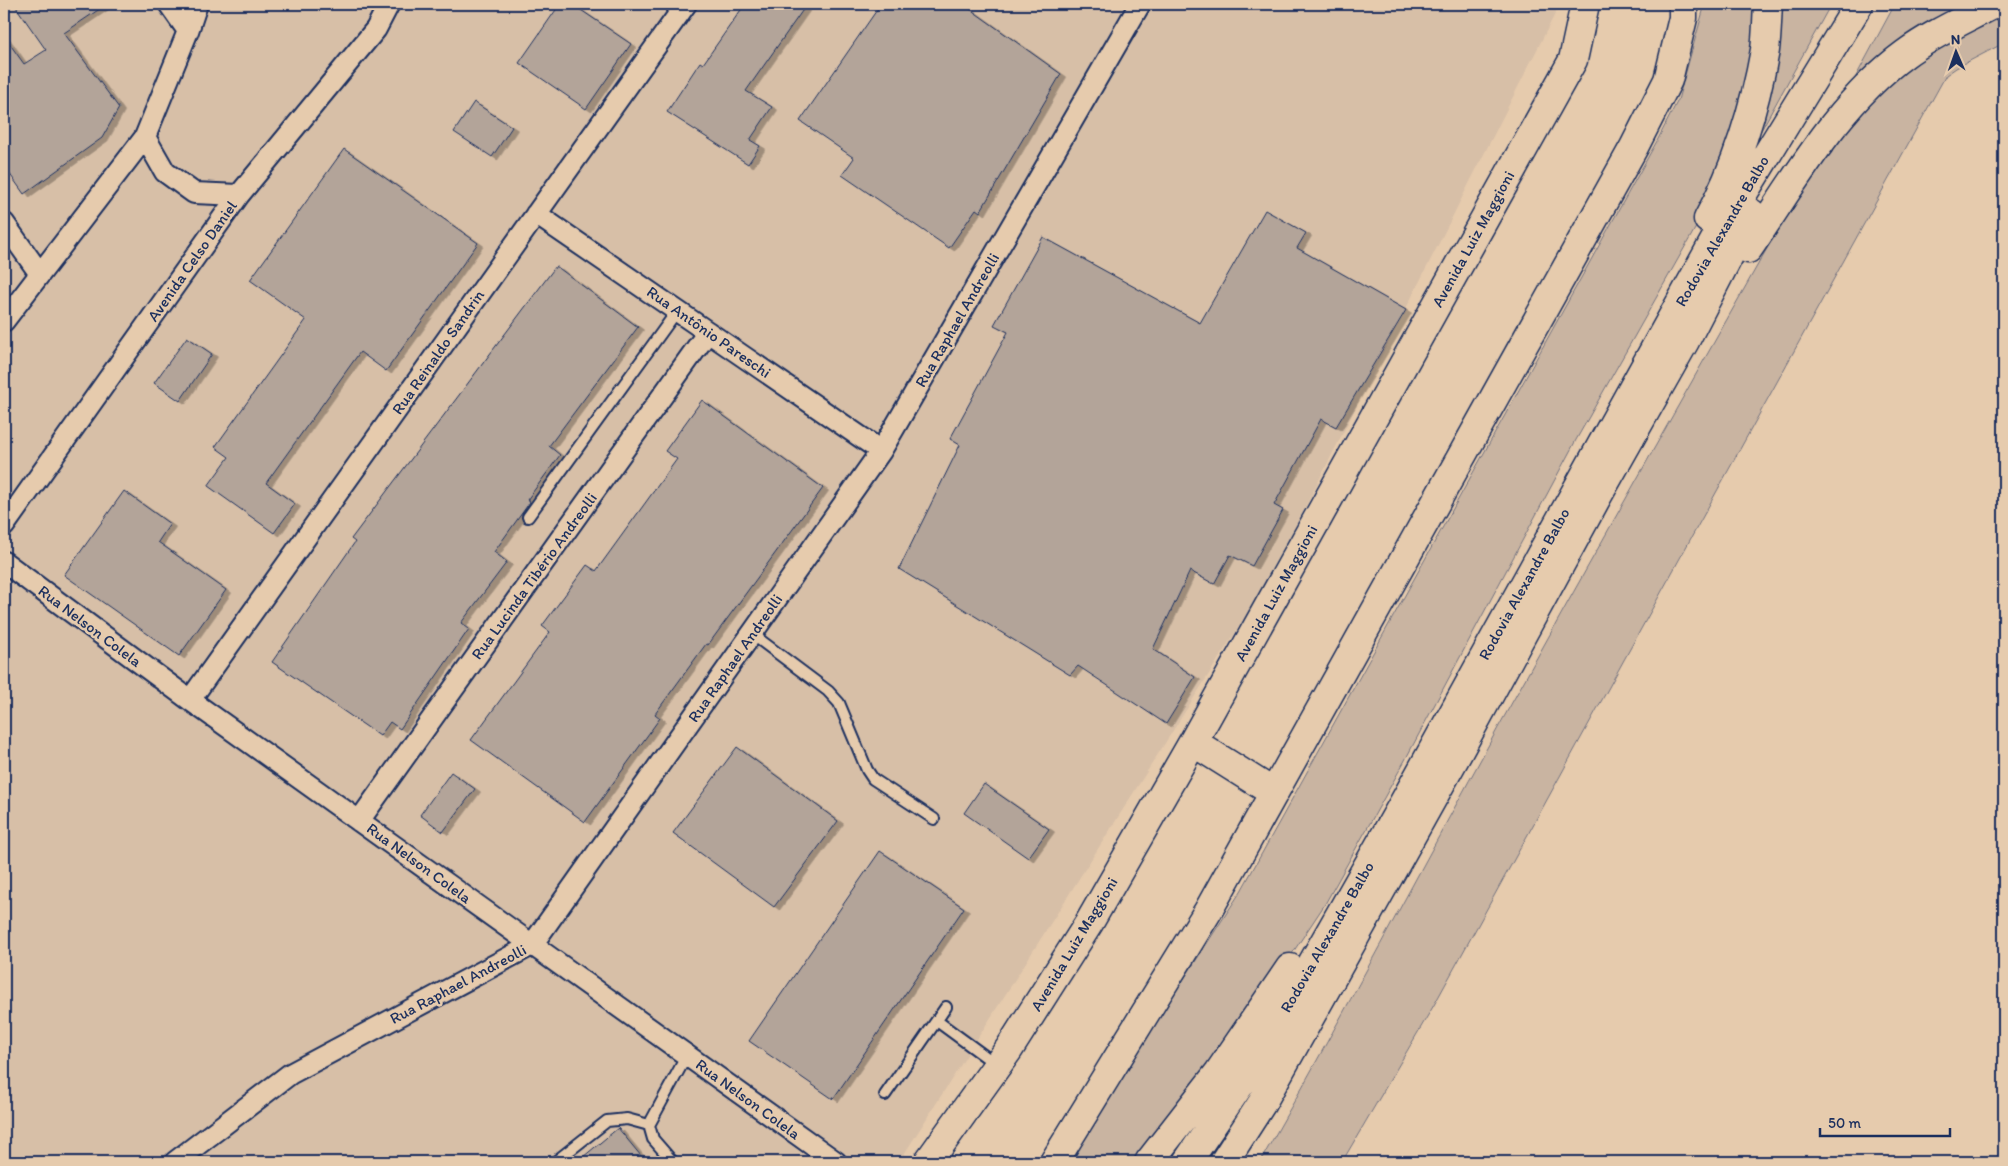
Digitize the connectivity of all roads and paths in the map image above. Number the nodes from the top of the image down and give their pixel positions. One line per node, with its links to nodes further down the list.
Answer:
1 (169, 4): 11 (street)
2 (197, 4): 11 (street)
3 (389, 4): 13 (street, Avenida Celso Daniel)
4 (686, 4): 14 (street, Rua Reinaldo Sandrin)
5 (1140, 4): 21 (street, Rua Raphael Andreolli)
6 (1585, 4): 28 (main road, Avenida Luiz Maggioni)
7 (1683, 4): 29 (main road)
8 (1768, 4): 26 (main road)
9 (1859, 4): 20 (main road, Rodovia Alexandre Balbo); 26 (main road, Rodovia Alexandre Balbo)
10 (1994, 4): 20 (main road)
11 (188, 31): 12 (street)
12 (145, 137): 13 (street); 16 (street)
13 (239, 195): 23 (street, Avenida Celso Daniel)
14 (536, 214): 17 (street, Rua Antônio Pareschi); 27 (street, Rua Reinaldo Sandrin)
15 (4, 223): 16 (street)
16 (40, 274): 18 (street)
17 (677, 310): 19 (street, Rua Antônio Pareschi); 22 (lane)
18 (4, 321)
19 (708, 332): 21 (street, Rua Antônio Pareschi); 32 (street, Rua Lucinda Tibério Andreolli)
20 (1685, 341): 33 (main road, Rodovia Alexandre Balbo)
21 (881, 451): 25 (street, Rua Raphael Andreolli)
22 (528, 518)
23 (4, 526)
24 (4, 562): 27 (street, Rua Nelson Colela)
25 (752, 634): 31 (lane); 34 (street, Rua Raphael Andreolli)
26 (1495, 635): 30 (main road, Rodovia Alexandre Balbo)
27 (190, 700): 32 (street, Rua Nelson Colela)
28 (1192, 742): 29 (main road); 38 (main road, Avenida Luiz Maggioni)
29 (1274, 793): 46 (main road)
30 (1403, 804): 47 (main road); 48 (main road, Rodovia Alexandre Balbo)
31 (934, 819)
32 (359, 821): 34 (street, Rua Nelson Colela)
33 (1381, 892): 49 (main road, Rodovia Alexandre Balbo); 50 (main road)
34 (532, 945): 37 (street, Rua Nelson Colela); 41 (street, Rua Raphael Andreolli)
35 (946, 1007): 36 (lane)
36 (937, 1021): 38 (lane); 39 (lane)
37 (687, 1055): 40 (lane); 44 (street, Rua Nelson Colela)
38 (997, 1066): 45 (main road, Avenida Luiz Maggioni)
39 (885, 1095)
40 (649, 1126): 42 (lane); 43 (lane)
41 (175, 1162)
42 (555, 1162)
43 (673, 1162)
44 (836, 1162)
45 (928, 1162)
46 (1054, 1162)
47 (1149, 1162)
48 (1187, 1162)
49 (1224, 1162)
50 (1245, 1162)

